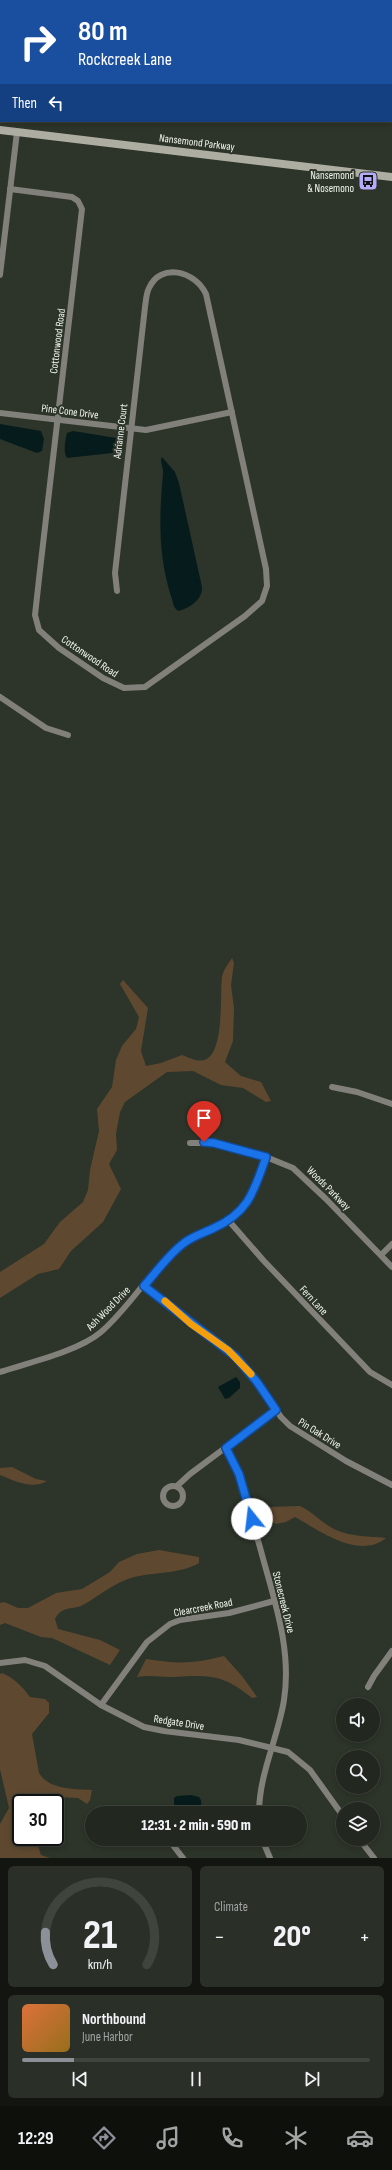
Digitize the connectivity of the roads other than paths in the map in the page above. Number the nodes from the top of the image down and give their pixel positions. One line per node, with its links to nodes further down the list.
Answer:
1 (0, 130): 2 (main road, Nansemond Parkway)
2 (17, 132): 3 (main road, Nansemond Parkway); 4 (street)
3 (392, 177)
4 (10, 189): 5 (street); 9 (street, Cottonwood Road)
5 (0, 275)
6 (159, 278): 7 (street, Cottonwood Road); 10 (street, Adrianne Court)
7 (232, 412): 9 (street, Cottonwood Road); 10 (street, Pine Cone Drive)
8 (0, 413): 9 (street, Pine Cone Drive)
9 (57, 419): 10 (street, Pine Cone Drive)
10 (131, 428): 11 (street, Adrianne Court)
11 (118, 591)
12 (0, 697): 13 (street)
13 (68, 735)
14 (332, 1087): 15 (street)
15 (392, 1104)
16 (190, 1143): 17 (street, Woods Parkway)
17 (266, 1157): 18 (street, Ash Wood Drive); 20 (street, Woods Parkway)
18 (228, 1221): 22 (street, Ash Wood Drive); 24 (street, Fern Lane)
19 (392, 1244): 20 (street)
20 (381, 1255): 21 (street, Woods Parkway)
21 (392, 1267)
22 (144, 1286): 23 (street, Ash Wood Drive); 25 (street, Pin Oak Drive)
23 (0, 1372)
24 (392, 1385)
25 (276, 1410): 26 (street); 28 (street, Pin Oak Drive)
26 (226, 1448): 27 (street); 29 (street, Stonecreek Drive)
27 (177, 1486)
28 (392, 1486)
29 (274, 1601): 33 (street, Clearcreek Road); 34 (street, Stonecreek Drive)
30 (392, 1651): 32 (street)
31 (0, 1663): 33 (street, Redgate Drive)
32 (368, 1687)
33 (101, 1706): 34 (street, Redgate Drive)
34 (272, 1747): 35 (street, Stonecreek Drive); 36 (street, Redgate Drive)
35 (260, 1806)
36 (336, 1806)
37 (174, 1846): 40 (street)
38 (265, 1846): 41 (street)
39 (365, 1846): 42 (street)
40 (183, 1858)
41 (270, 1858)
42 (374, 1858)

